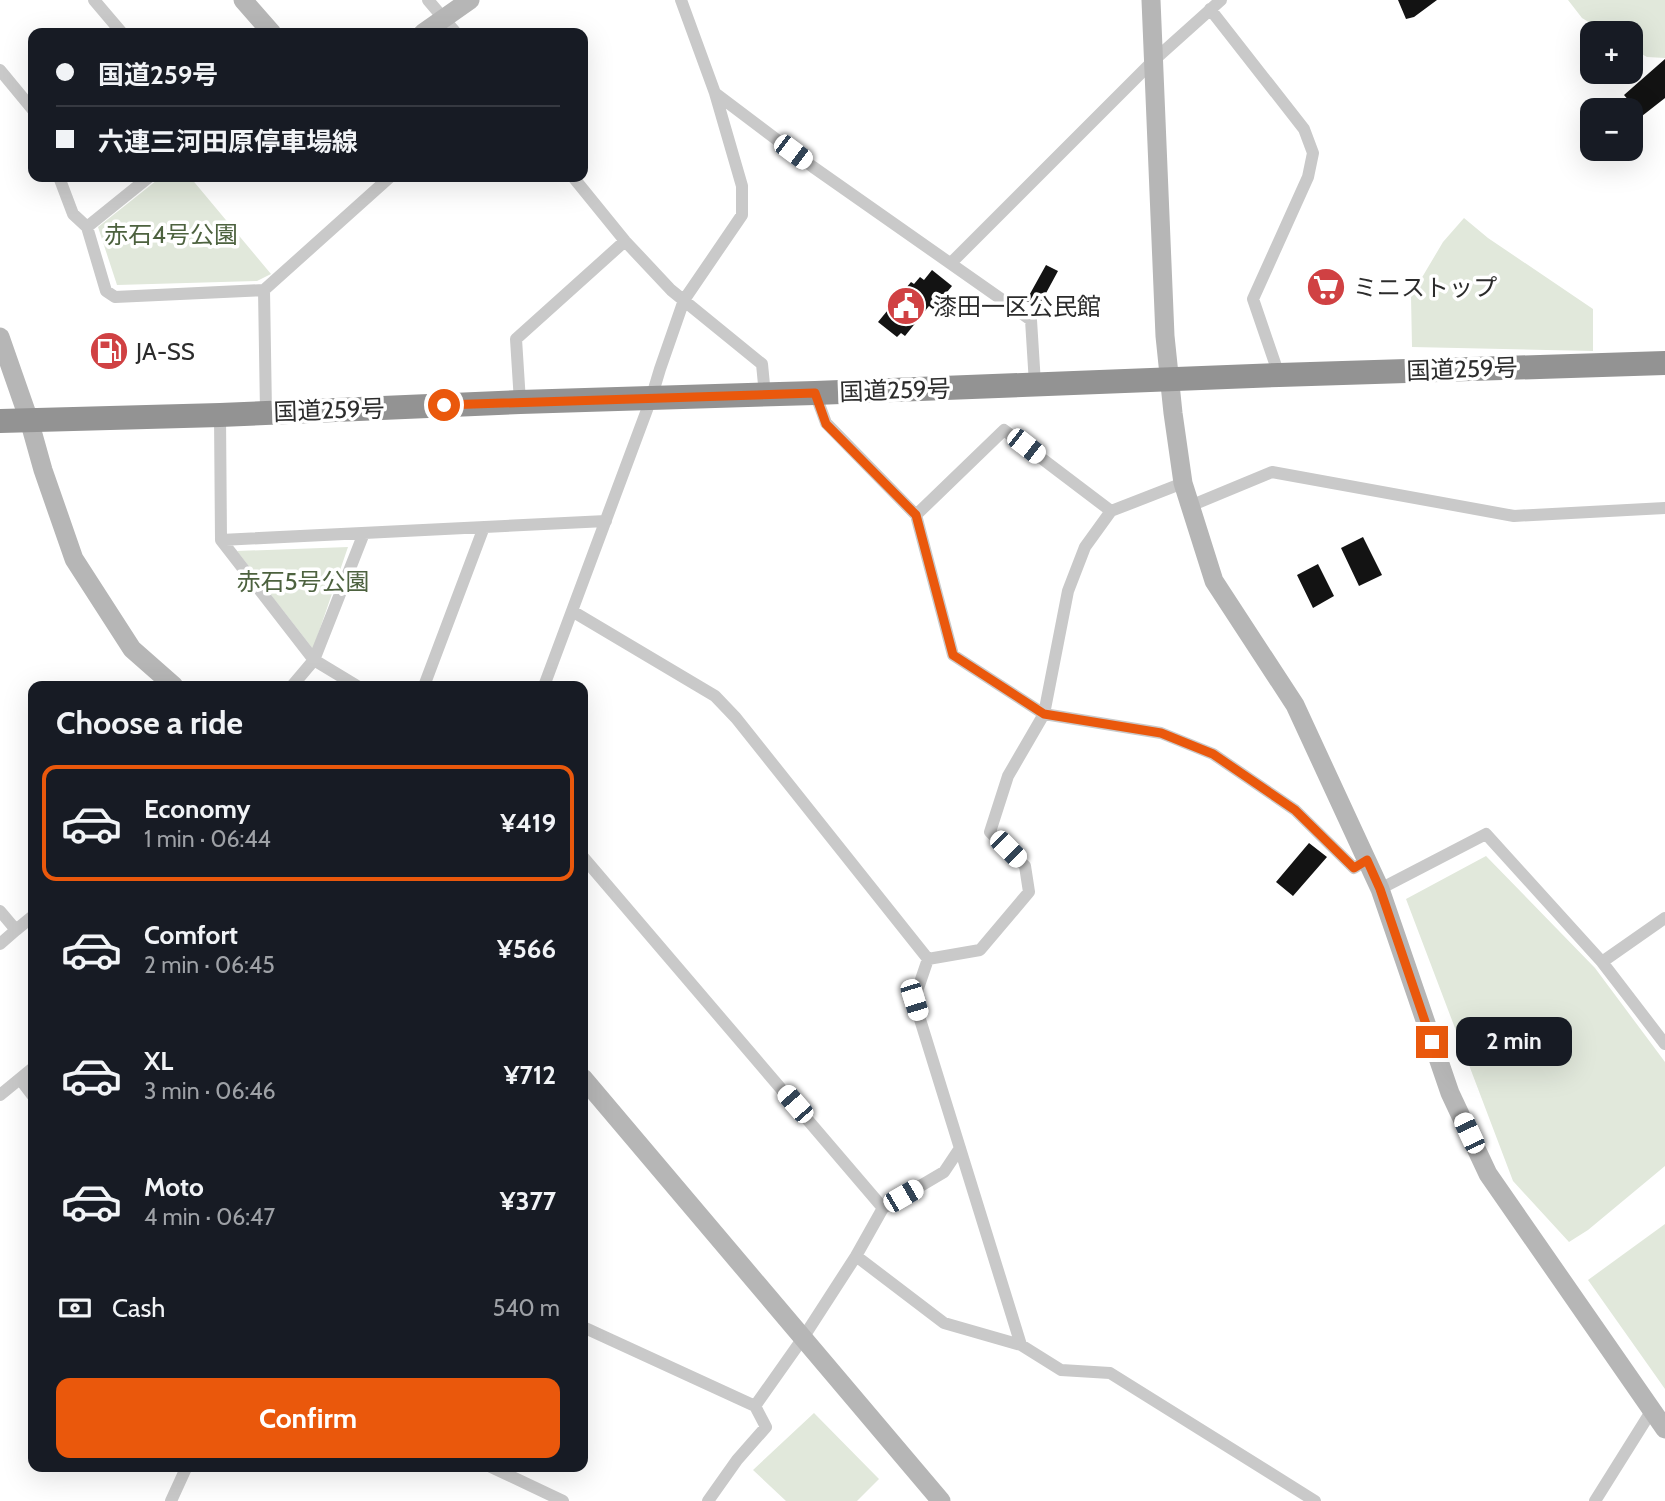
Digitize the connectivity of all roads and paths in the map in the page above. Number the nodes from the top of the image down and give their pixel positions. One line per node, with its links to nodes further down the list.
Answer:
1 (94, 0): 10 (street)
2 (243, 0): 11 (street)
3 (428, 0): 9 (street)
4 (470, 0): 9 (street)
5 (681, 0): 14 (street)
6 (1151, 0): 12 (street)
7 (1222, 0): 8 (street)
8 (1210, 9): 12 (street); 27 (street)
9 (450, 26)
10 (118, 28)
11 (268, 28)
12 (1153, 61): 22 (street); 28 (street)
13 (0, 70): 15 (street)
14 (715, 93): 22 (street); 24 (street)
15 (28, 104)
16 (61, 182): 20 (street)
17 (143, 182): 20 (street)
18 (384, 182): 23 (street)
19 (577, 182): 21 (street)
20 (87, 227): 23 (street)
21 (625, 241): 24 (street); 33 (street)
22 (951, 263): 29 (street)
23 (264, 290): 34 (street)
24 (684, 300): 31 (street); 32 (street)
25 (0, 337): 36 (street)
26 (1665, 363): 27 (highway, 国道259号)
27 (1279, 375): 28 (highway, 国道259号)
28 (1169, 380): 29 (highway, 国道259号); 38 (street)
29 (1035, 384): 30 (highway, 国道259号)
30 (815, 393): 31 (highway, 国道259号); 42 (street)
31 (765, 395): 32 (highway, 国道259号)
32 (651, 399): 33 (highway, 国道259号); 43 (street)
33 (520, 402): 34 (highway, 国道259号)
34 (266, 412): 35 (highway, 国道259号)
35 (220, 415): 36 (highway, 国道259号); 46 (street)
36 (29, 420): 37 (highway, 国道259号); 49 (street)
37 (0, 421)
38 (1183, 483): 39 (street); 41 (street)
39 (1190, 506): 40 (street); 55 (street)
40 (1665, 508)
41 (1111, 512): 42 (street); 54 (street)
42 (916, 515): 54 (street)
43 (606, 521): 44 (street); 47 (street)
44 (484, 527): 45 (street); 52 (street)
45 (365, 533): 46 (street); 48 (street)
46 (222, 540): 48 (street)
47 (572, 611): 53 (street); 63 (street)
48 (314, 660): 50 (street); 51 (street)
49 (168, 681)
50 (296, 681)
51 (349, 681)
52 (426, 681)
53 (546, 681)
54 (1044, 714): 55 (street); 63 (street)
55 (1367, 860): 57 (street)
56 (588, 863): 72 (street)
57 (1380, 889): 64 (street); 78 (street)
58 (0, 911): 61 (street)
59 (1665, 918): 64 (street)
60 (28, 920): 61 (street)
61 (16, 930): 62 (street)
62 (0, 944)
63 (928, 959): 71 (street)
64 (1602, 962): 65 (street)
65 (1665, 1044)
66 (28, 1072): 67 (street)
67 (20, 1079): 69 (street); 70 (street)
68 (588, 1084): 75 (street)
69 (28, 1089)
70 (0, 1095)
71 (960, 1148): 72 (street); 76 (street)
72 (883, 1208): 73 (street)
73 (856, 1256): 75 (street); 76 (street)
74 (588, 1329): 77 (street)
75 (803, 1338): 77 (street); 85 (street)
76 (1021, 1345): 86 (street)
77 (755, 1406): 84 (street)
78 (1651, 1410): 79 (street); 87 (street)
79 (1665, 1429)
80 (185, 1472): 82 (street)
81 (502, 1472): 83 (street)
82 (176, 1499)
83 (563, 1501)
84 (708, 1501)
85 (942, 1501)
86 (1315, 1501)
87 (1595, 1501)

